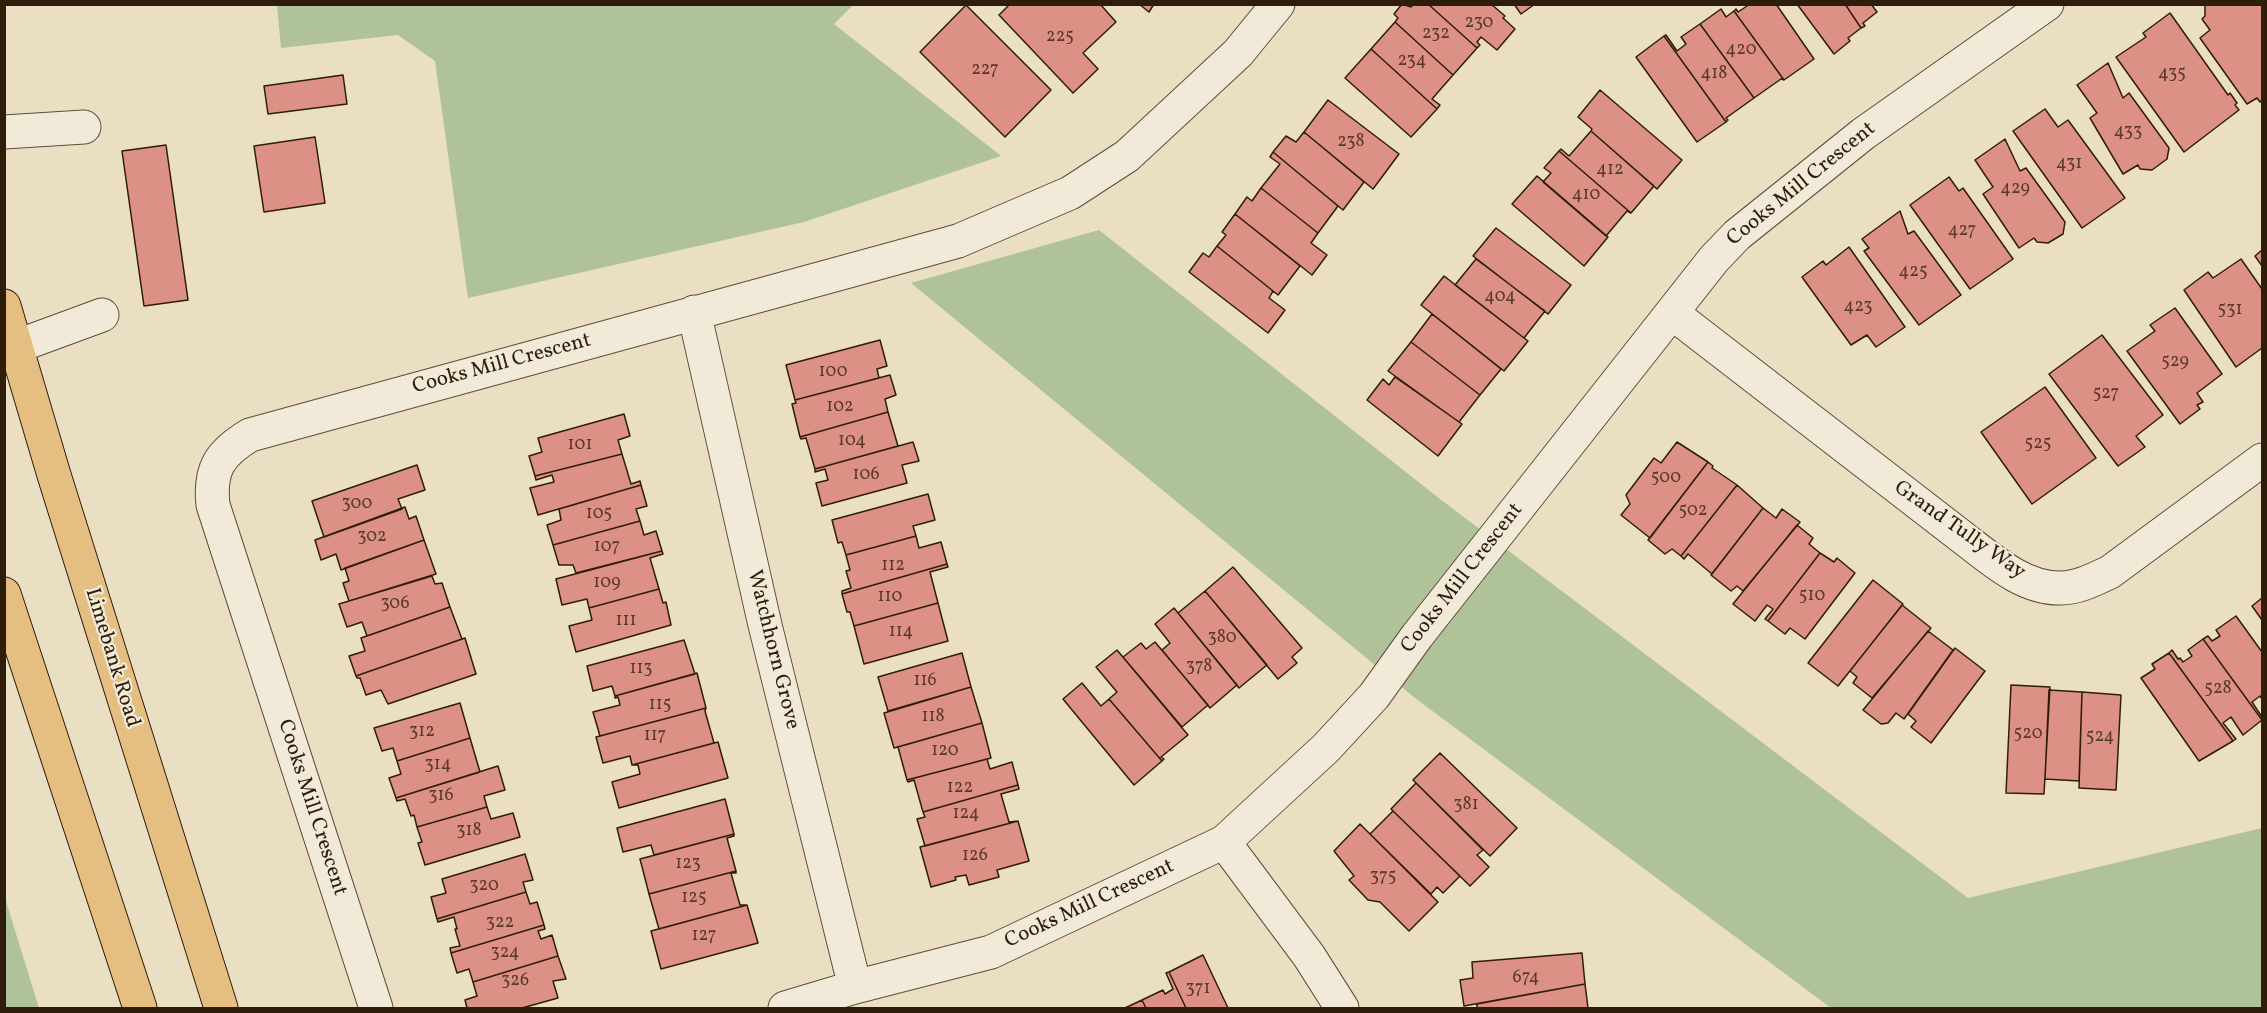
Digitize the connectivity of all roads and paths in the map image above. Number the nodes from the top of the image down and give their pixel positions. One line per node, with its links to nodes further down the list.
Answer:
1 (1278, 4): 6 (street, Cooks Mill Crescent)
2 (2047, 4): 7 (street, Cooks Mill Crescent)
3 (84, 127): 4 (street)
4 (4, 132)
5 (4, 306): 9 (main road, Limebank Road)
6 (694, 312): 13 (street, Watchhorn Grove); 16 (street, Cooks Mill Crescent)
7 (1672, 313): 10 (street, Grand Tully Way); 12 (street, Cooks Mill Crescent)
8 (102, 315): 9 (street)
9 (15, 347): 15 (main road, Limebank Road)
10 (2262, 460)
11 (4, 594): 14 (main road)
12 (1224, 842): 13 (street, Cooks Mill Crescent); 18 (street)
13 (855, 987): 17 (street, Cooks Mill Crescent)
14 (140, 1008)
15 (222, 1008)
16 (376, 1008)
17 (785, 1008)
18 (1342, 1008)

